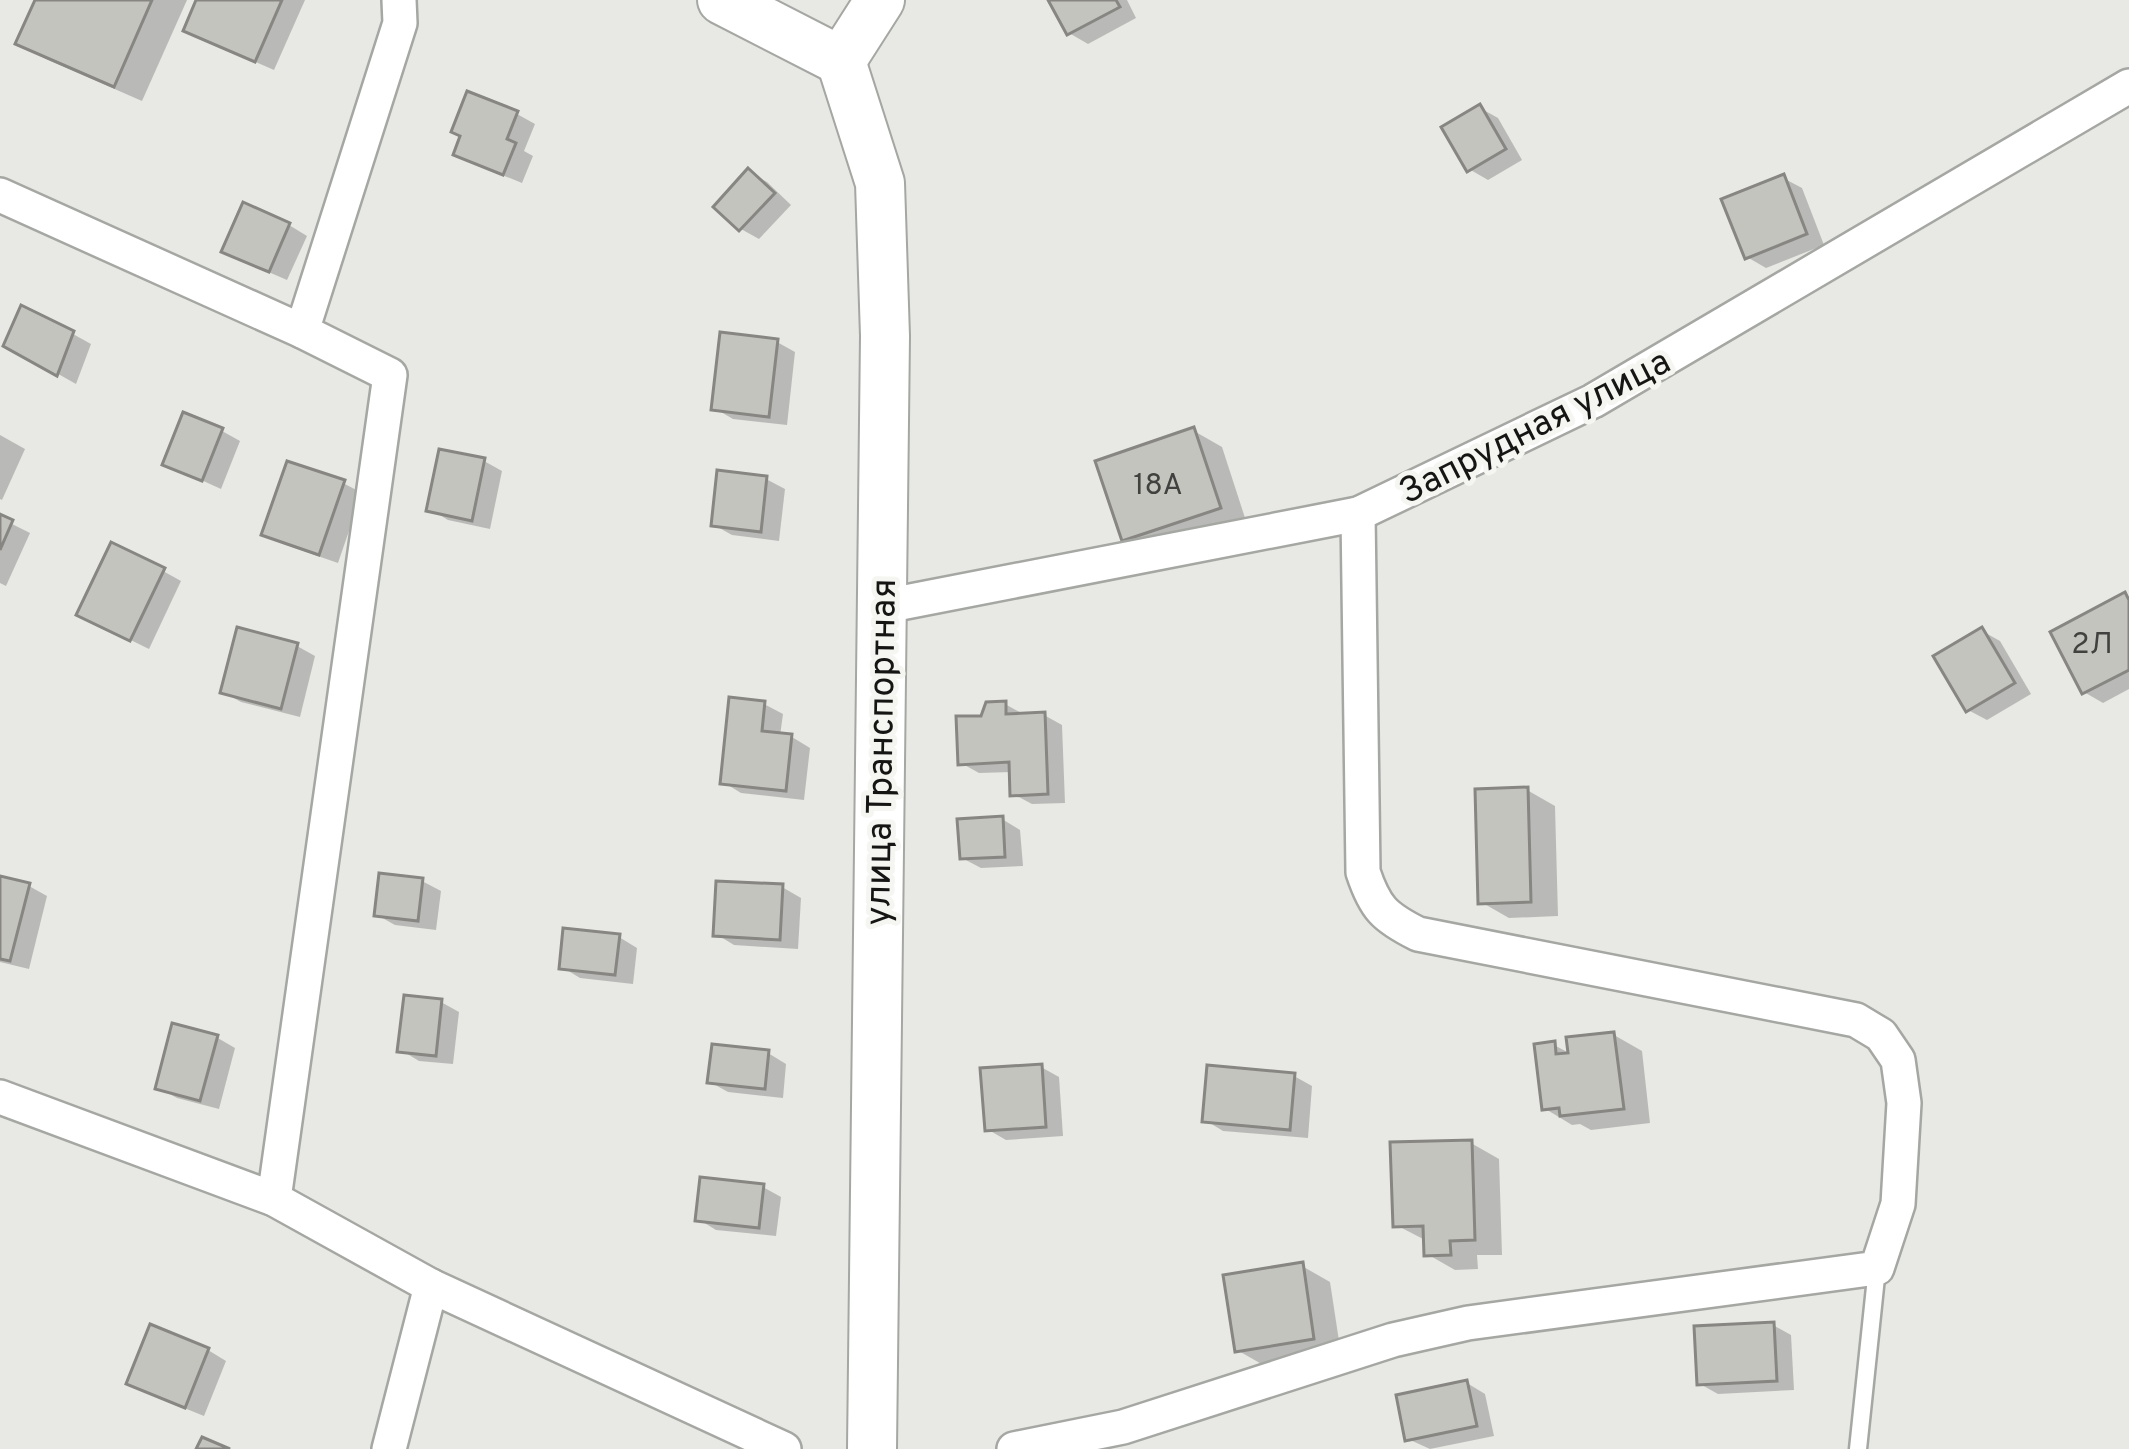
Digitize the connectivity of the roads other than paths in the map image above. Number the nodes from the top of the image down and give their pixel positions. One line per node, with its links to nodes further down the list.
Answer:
1 (399, 0): 7 (street)
2 (722, 0): 4 (main road)
3 (880, 0): 4 (main road)
4 (841, 61): 9 (main road, улица Транспортная)
5 (2129, 86): 8 (street, Запрудная улица)
6 (0, 195): 7 (street)
7 (302, 331): 11 (street)
8 (1358, 514): 9 (street, Запрудная улица); 12 (street)
9 (880, 607): 16 (main road, улица Транспортная)
10 (0, 1097): 11 (street)
11 (274, 1199): 13 (street)
12 (1877, 1268): 17 (street); 18 (lane)
13 (431, 1286): 14 (street); 15 (street)
14 (389, 1449)
15 (784, 1449)
16 (872, 1449)
17 (1014, 1449)
18 (1858, 1449)

